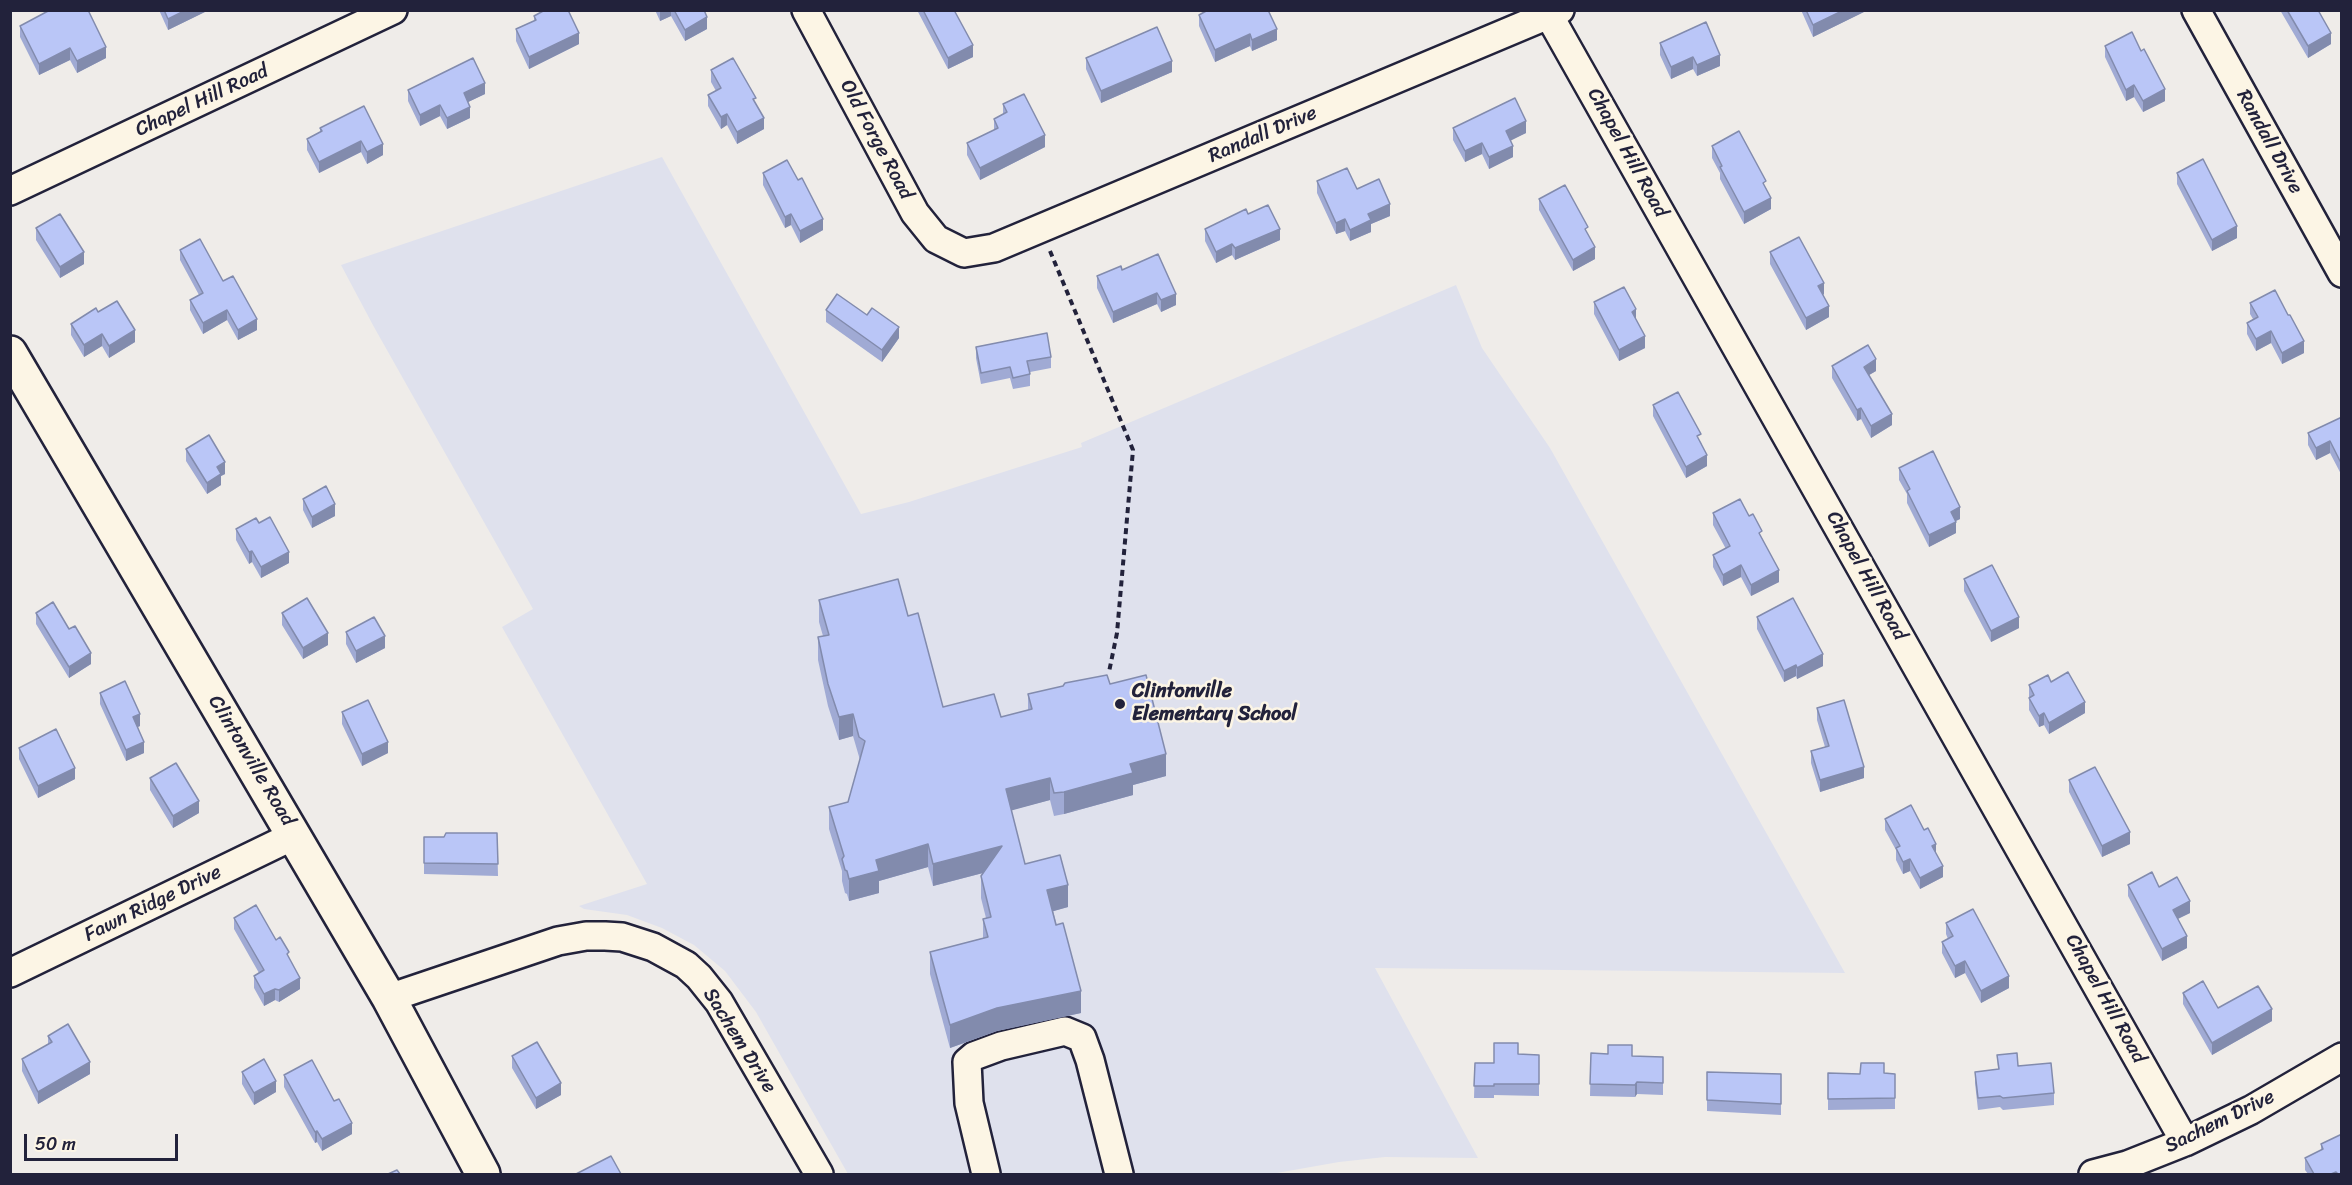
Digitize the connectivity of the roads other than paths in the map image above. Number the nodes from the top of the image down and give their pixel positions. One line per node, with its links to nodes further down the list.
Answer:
1 (393, 10): 5 (street, Chapel Hill Road)
2 (806, 10): 6 (street, Old Forge Road)
3 (2196, 10): 7 (street, Randall Drive)
4 (1552, 12): 6 (street, Randall Drive); 13 (street, Chapel Hill Road)
5 (10, 191)
6 (964, 253)
7 (2342, 273)
8 (10, 353): 9 (main road, Clintonville Road)
9 (295, 835): 10 (street, Fawn Ridge Drive); 11 (main road, Clintonville Road)
10 (10, 973)
11 (389, 998): 15 (main road, Clintonville Road); 16 (street, Sachem Drive)
12 (2342, 1057): 13 (street, Sachem Drive)
13 (2185, 1142): 18 (street, Sachem Drive)
14 (984, 1166): 17 (street)
15 (483, 1174)
16 (819, 1174)
17 (1119, 1174)
18 (2092, 1174)

